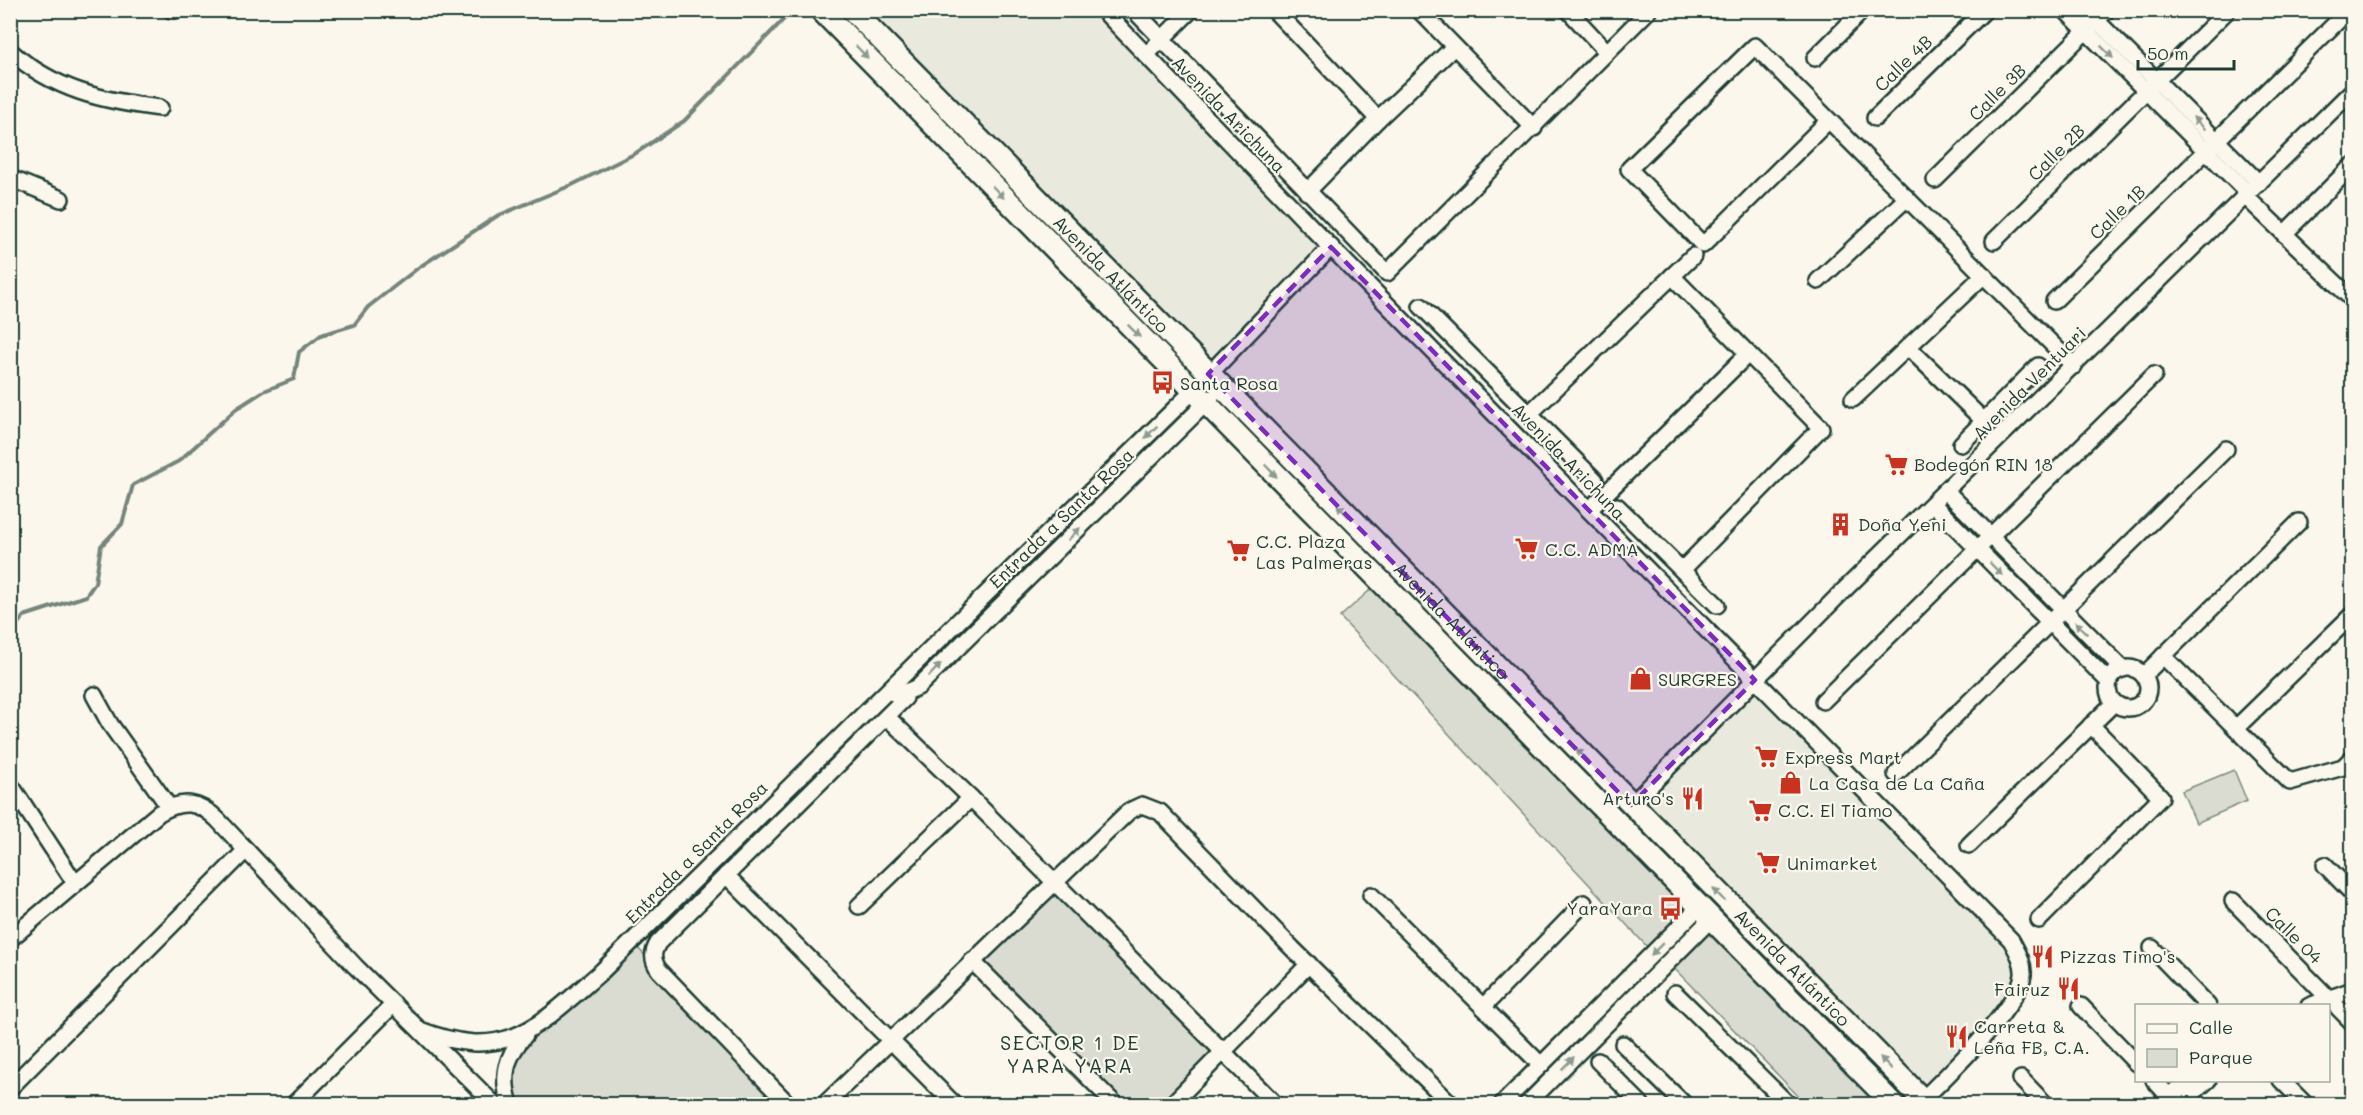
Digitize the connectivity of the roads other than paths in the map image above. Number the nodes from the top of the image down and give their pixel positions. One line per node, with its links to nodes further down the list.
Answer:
1 (171, 10): 2 (street)
2 (176, 10)
3 (821, 10): 55 (main road, Avenida Atlántico, one-way to 55)
4 (852, 10): 54 (main road, Avenida Atlántico)
5 (1103, 10): 22 (street, Avenida Arichuna)
6 (1134, 10): 18 (street)
7 (1191, 10): 18 (street)
8 (1274, 10): 28 (street)
9 (1419, 10): 19 (street)
10 (1568, 10): 21 (street)
11 (1649, 10): 21 (street)
12 (1863, 10): 23 (street)
13 (1985, 10): 27 (street, Calle 4B)
14 (2065, 10): 17 (street)
15 (2228, 10): 24 (street, Calle 2B)
16 (2349, 10): 31 (street, Calle 1B)
17 (2094, 18): 24 (street); 34 (street, Calle 3B)
18 (1162, 38): 22 (street); 36 (street)
19 (1454, 47): 28 (street); 30 (street)
20 (10, 51): 26 (street)
21 (1607, 52): 30 (street)
22 (1146, 55): 41 (street, Avenida Arichuna)
23 (1815, 58)
24 (2151, 86): 31 (street); 40 (street, Calle 2B)
25 (2352, 91): 35 (street, Avenida Ventuari)
26 (160, 108)
27 (1875, 118)
28 (1378, 119): 36 (street)
29 (1829, 120): 29 (street); 38 (street)
30 (1534, 128): 36 (street)
31 (2212, 146): 35 (street); 47 (street, Calle 1B)
32 (2352, 166): 39 (street)
33 (10, 178): 37 (street)
34 (1935, 180)
35 (2251, 191): 39 (street); 52 (street, Avenida Ventuari)
36 (1307, 192)
37 (61, 198)
38 (1907, 198): 43 (street); 45 (street)
39 (2284, 234): 46 (street)
40 (1994, 241)
41 (1331, 247): 54 (street); 65 (street, Avenida Arichuna)
42 (1694, 256): 44 (street)
43 (1984, 275): 49 (street); 52 (street)
44 (1672, 276): 50 (street); 57 (street)
45 (1818, 281)
46 (2352, 299)
47 (2054, 301)
48 (1421, 306): 57 (street)
49 (1908, 347): 56 (street); 58 (street)
50 (1748, 354): 65 (street); 69 (street)
51 (2038, 366): 58 (street)
52 (2074, 366): 62 (street, Avenida Ventuari)
53 (2154, 375): 67 (street)
54 (1214, 381): 55 (street); 93 (main road, Avenida Atlántico, one-way to 54)
55 (1199, 397): 71 (street, Entrada a Santa Rosa, one-way to 71); 74 (street, Entrada a Santa Rosa, one-way to 55); 106 (main road, Avenida Atlántico, one-way to 106)
56 (1853, 399)
57 (1529, 414): 61 (street)
58 (1984, 421): 59 (street)
59 (1961, 444)
60 (2226, 449): 72 (street)
61 (1595, 480)
62 (1946, 491): 63 (street, Avenida Ventuari); 67 (street)
63 (1933, 504): 68 (street); 79 (street, Avenida Ventuari)
64 (1617, 506): 69 (street)
65 (1590, 509): 79 (street, Avenida Arichuna)
66 (2299, 522): 76 (street)
67 (1991, 537): 68 (street); 72 (street)
68 (1978, 550): 75 (street, one-way to 75); 84 (street)
69 (1682, 570): 70 (street)
70 (1717, 605)
71 (973, 607): 74 (street); 81 (street, Entrada a Santa Rosa)
72 (2064, 610): 75 (street); 77 (street, one-way to 72)
73 (2352, 615): 88 (street)
74 (984, 620): 81 (street, Entrada a Santa Rosa, one-way to 74)
75 (2050, 624): 80 (street); 90 (street)
76 (2163, 656): 78 (street); 88 (street)
77 (2123, 669): 78 (street); 80 (street)
78 (2144, 675): 85 (street)
79 (1755, 680): 93 (street, Avenida Ventuari); 137 (street, Avenida Arichuna)
80 (2109, 682): 85 (street)
81 (884, 694): 123 (street, Entrada a Santa Rosa)
82 (94, 695): 94 (street)
83 (905, 698): 86 (street)
84 (1823, 701)
85 (2114, 703): 87 (street)
86 (888, 717): 92 (street); 98 (street)
87 (2091, 725): 95 (street); 108 (street)
88 (2236, 728): 89 (street)
89 (2352, 758)
90 (1896, 774)
91 (10, 784): 100 (street)
92 (971, 798): 99 (street); 105 (street)
93 (1631, 804): 137 (main road, Avenida Atlántico, one-way to 93)
94 (175, 805): 96 (street); 100 (street)
95 (1969, 845)
96 (246, 850): 116 (street); 135 (street)
97 (2325, 865): 101 (street)
98 (726, 875): 124 (street); 141 (street)
99 (1055, 881): 112 (street); 113 (street); 126 (street)
100 (75, 882): 107 (street)
101 (2352, 893)
102 (1371, 895): 120 (street)
103 (2233, 901): 118 (street, Calle 04)
104 (1584, 903): 120 (street)
105 (859, 906)
106 (1705, 913): 129 (street, one-way to 129); 149 (street, one-way to 106); 153 (main road, Avenida Atlántico)
107 (33, 918): 109 (street); 110 (street)
108 (2038, 920)
109 (10, 932)
110 (10, 939)
111 (2152, 948): 117 (street)
112 (972, 961): 124 (street); 144 (street)
113 (1309, 964): 126 (street); 147 (street)
114 (2352, 990): 118 (street)
115 (1675, 993): 152 (street)
116 (394, 1004): 122 (street); 138 (street)
117 (2207, 1004)
118 (2337, 1005): 121 (street, Calle 04)
119 (2081, 1006): 128 (street)
120 (1483, 1007): 129 (street)
121 (2352, 1022)
122 (420, 1030): 123 (street); 139 (street)
123 (529, 1030): 140 (street)
124 (891, 1040): 142 (street); 143 (street)
125 (1623, 1044): 151 (street)
126 (1225, 1053): 145 (street); 146 (street)
127 (1598, 1061): 150 (street)
128 (2135, 1062)
129 (1541, 1065): 148 (street)
130 (2021, 1079): 154 (street)
131 (2156, 1082): 136 (street)
132 (2186, 1082): 136 (street)
133 (2205, 1082): 136 (street)
134 (2283, 1082): 155 (street)
135 (10, 1088)
136 (2172, 1102)
137 (1923, 1103)
138 (294, 1104)
139 (494, 1104)
140 (510, 1104)
141 (788, 1104)
142 (825, 1104)
143 (954, 1104)
144 (1115, 1104)
145 (1172, 1104)
146 (1275, 1104)
147 (1451, 1104)
148 (1502, 1104)
149 (1527, 1104)
150 (1641, 1104)
151 (1684, 1104)
152 (1788, 1104)
153 (1893, 1104)
154 (2045, 1104)
155 (2305, 1104)

